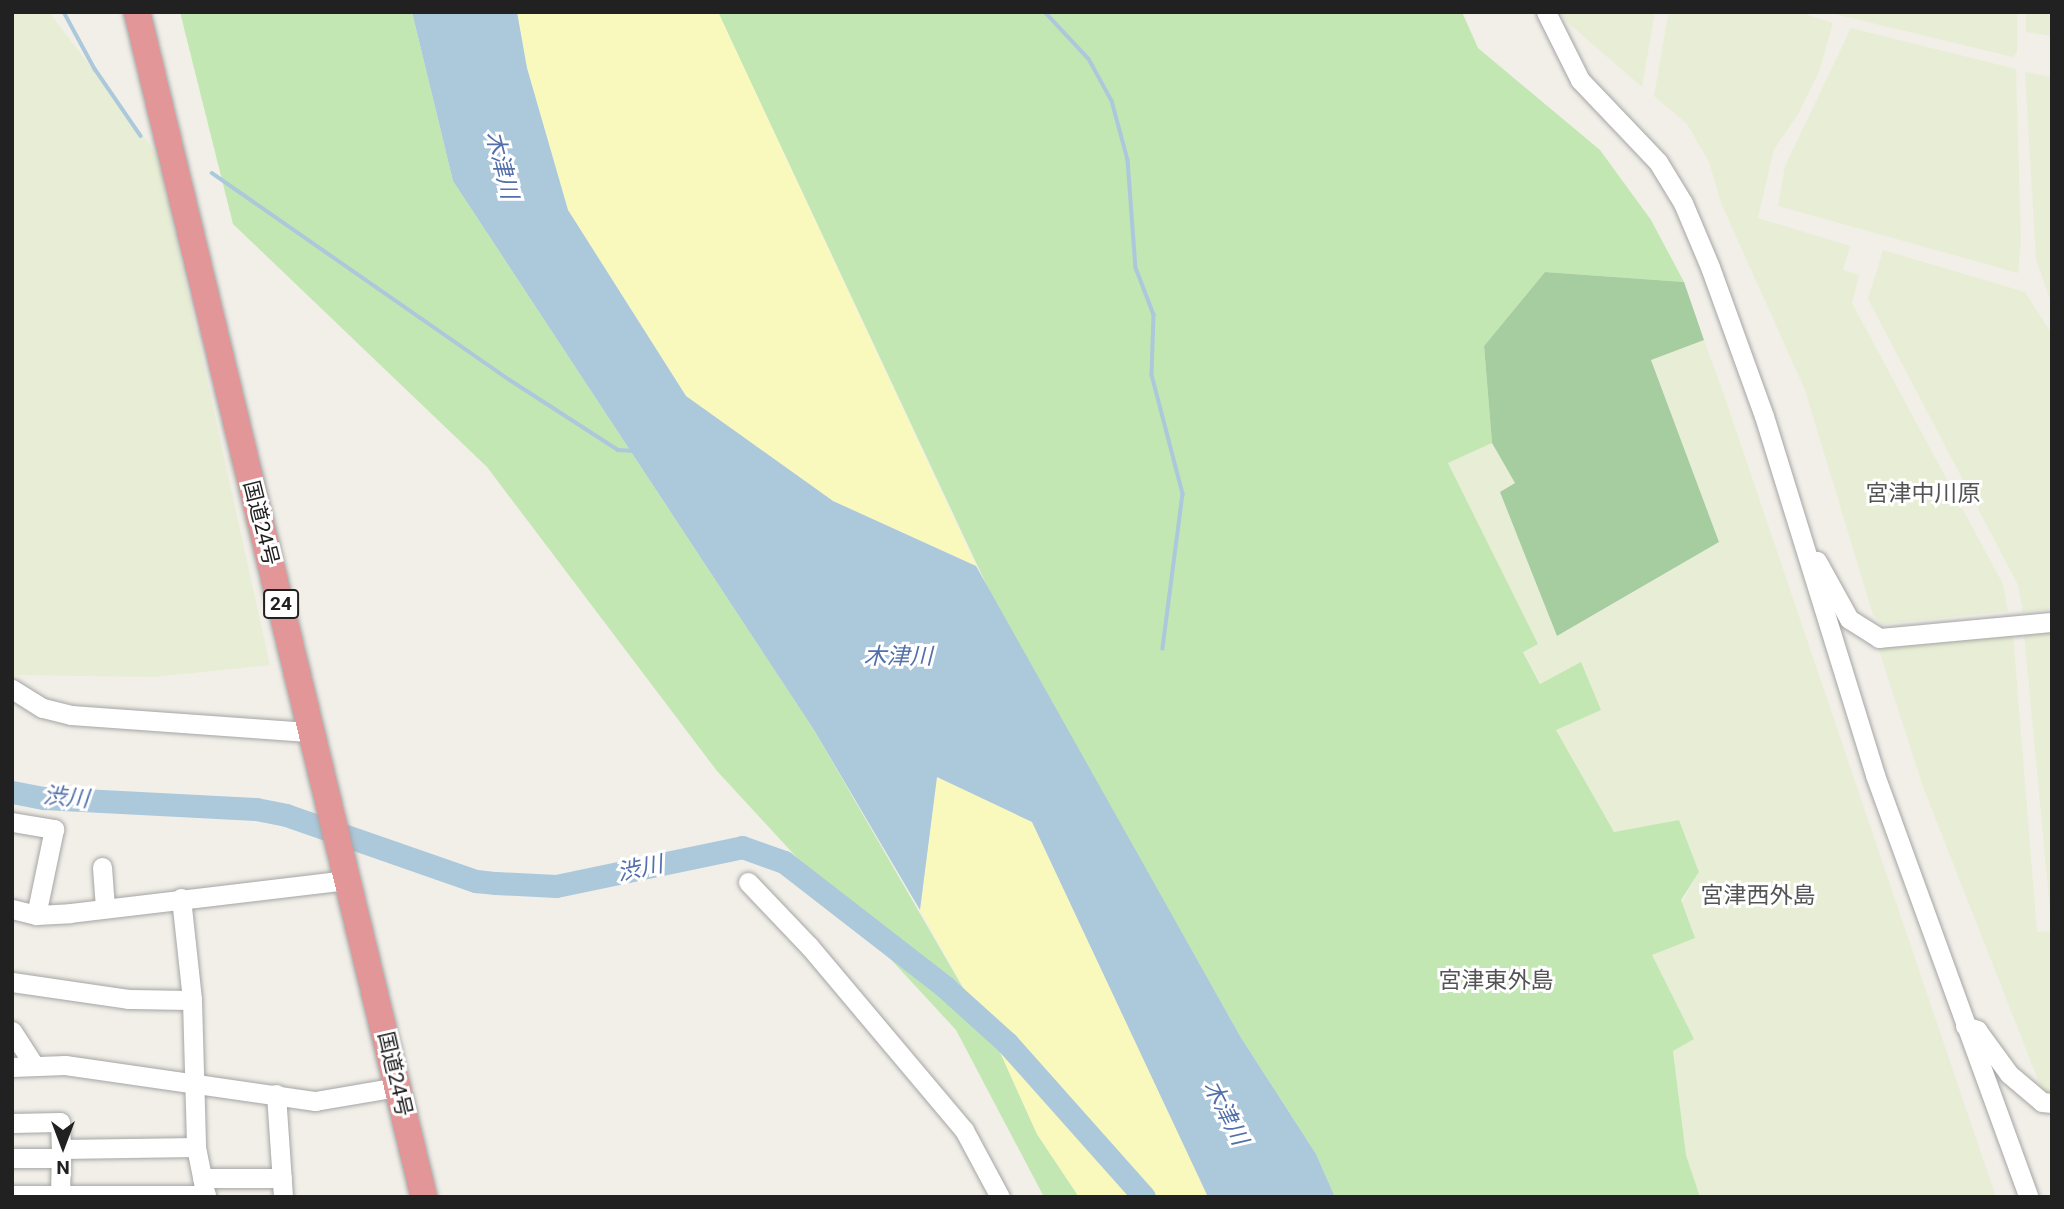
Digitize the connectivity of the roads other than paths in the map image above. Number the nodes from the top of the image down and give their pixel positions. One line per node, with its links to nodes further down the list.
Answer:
1 (137, 12): 6 (highway, 国道24号 / 24)
2 (1546, 12): 3 (street)
3 (1805, 552): 4 (street); 17 (street)
4 (2052, 622)
5 (12, 689): 6 (street)
6 (310, 732): 9 (highway, 国道24号 / 24)
7 (12, 822): 14 (street)
8 (102, 867): 12 (street)
9 (348, 880): 11 (street); 22 (highway, 国道24号 / 24)
10 (748, 882): 34 (street)
11 (181, 898): 12 (street); 16 (street)
12 (105, 908): 14 (street)
13 (12, 909): 14 (street)
14 (36, 915)
15 (12, 982): 16 (street)
16 (192, 1000): 21 (street)
17 (1965, 1026): 24 (street); 35 (street)
18 (12, 1031): 19 (street)
19 (34, 1065): 20 (street); 21 (street)
20 (12, 1067)
21 (193, 1083): 23 (street); 26 (street)
22 (398, 1087): 23 (street); 33 (highway, 国道24号 / 24)
23 (276, 1094): 29 (street)
24 (2052, 1103)
25 (12, 1123): 27 (street)
26 (195, 1147): 27 (street); 30 (street)
27 (60, 1153): 28 (street); 32 (street)
28 (12, 1158)
29 (283, 1187): 30 (street)
30 (204, 1190): 32 (street)
31 (12, 1195): 32 (street)
32 (60, 1195)
33 (424, 1197)
34 (1000, 1197)
35 (2029, 1197)

